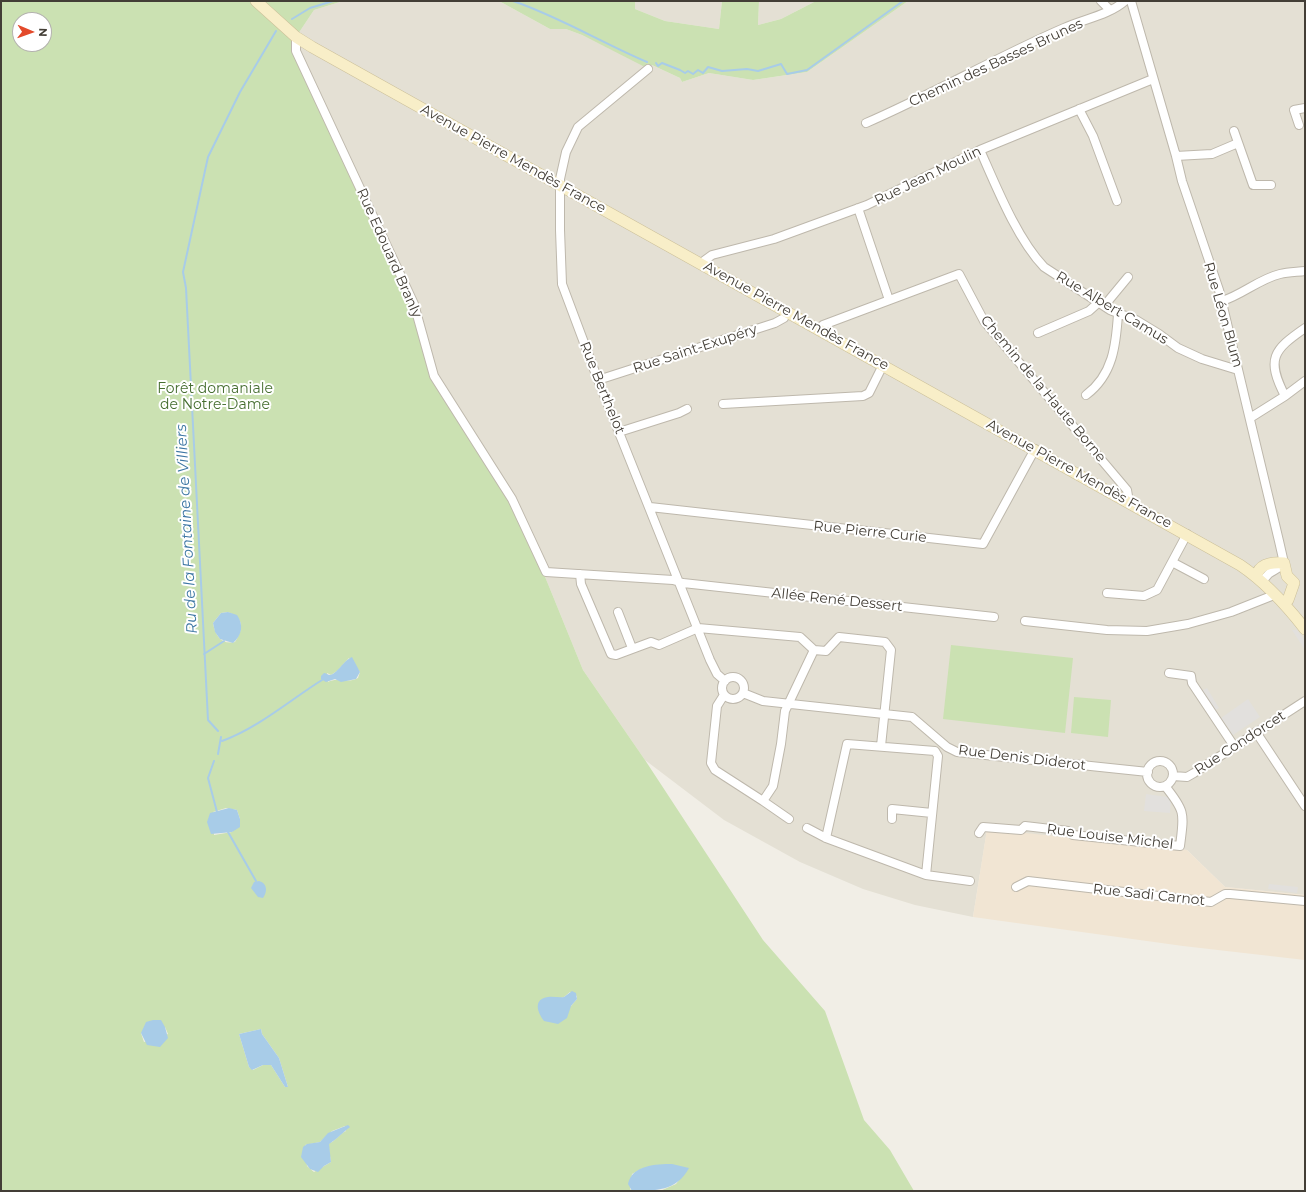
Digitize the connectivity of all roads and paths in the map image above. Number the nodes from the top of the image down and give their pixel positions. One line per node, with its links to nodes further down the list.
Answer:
1 (256, 1): 6 (main road, Avenue Pierre Mendès France)
2 (1101, 1): 5 (street)
3 (1126, 1): 5 (street, Chemin des Basses Brunes)
4 (1131, 1): 8 (street, Rue Léon Blum)
5 (1110, 10): 11 (street, Chemin des Basses Brunes)
6 (296, 37): 18 (main road, Avenue Pierre Mendès France); 48 (street, Rue Edouard Branly)
7 (648, 69): 18 (street, Rue Berthelot)
8 (1153, 79): 10 (street, Rue Jean Moulin); 16 (street, Rue Léon Blum)
9 (1305, 108): 12 (street)
10 (1079, 109): 15 (street, Rue Jean Moulin); 19 (street)
11 (866, 123)
12 (1299, 125)
13 (1234, 131): 14 (street)
14 (1238, 143): 16 (street); 17 (street)
15 (980, 150): 20 (street, Rue Jean Moulin); 26 (street, Rue Albert Camus)
16 (1176, 156): 25 (street, Rue Léon Blum)
17 (1271, 185)
18 (560, 186): 21 (main road, Avenue Pierre Mendès France); 34 (street, Rue Berthelot)
19 (1117, 201)
20 (858, 208): 21 (street, Rue Jean Moulin); 24 (street)
21 (701, 263): 27 (main road, Avenue Pierre Mendès France)
22 (1305, 271): 25 (street)
23 (1128, 277): 26 (street)
24 (889, 300): 30 (street); 43 (street, Chemin de la Haute Borne)
25 (1222, 301): 33 (street, Rue Léon Blum)
26 (1101, 304): 28 (street, Rue Albert Camus); 31 (street)
27 (788, 312): 30 (main road, Avenue Pierre Mendès France); 34 (street, Rue Saint-Exupéry)
28 (1118, 314): 33 (street, Rue Albert Camus); 36 (street)
29 (1305, 328): 37 (street)
30 (818, 329): 32 (main road, Avenue Pierre Mendès France)
31 (1038, 333)
32 (884, 365): 38 (street); 42 (main road, Avenue Pierre Mendès France)
33 (1238, 370): 40 (street, Rue Léon Blum)
34 (598, 380): 41 (street, Rue Berthelot)
35 (1305, 381): 37 (street)
36 (1086, 395)
37 (1285, 396): 40 (street)
38 (723, 404)
39 (686, 409): 41 (street)
40 (1250, 418): 47 (street, Rue Léon Blum)
41 (619, 432): 44 (street, Rue Berthelot)
42 (1035, 450): 43 (main road, Avenue Pierre Mendès France); 44 (street, Rue Pierre Curie)
43 (1129, 502): 45 (main road, Avenue Pierre Mendès France)
44 (650, 507): 52 (street, Rue Berthelot)
45 (1187, 534): 46 (street); 50 (main road, Avenue Pierre Mendès France)
46 (1172, 562): 51 (street); 54 (street)
47 (1284, 564): 50 (main road); 53 (main road, Rue Léon Blum)
48 (546, 572): 49 (street, Allée René Dessert)
49 (580, 574): 52 (street, Allée René Dessert); 63 (street)
50 (1260, 578): 55 (main road, Avenue Pierre Mendès France); 56 (main road, Avenue Pierre Mendès France)
51 (1204, 579)
52 (680, 582): 58 (street, Allée René Dessert); 61 (street)
53 (1300, 583): 56 (main road)
54 (1107, 594)
55 (1274, 595): 59 (street); 62 (main road, Avenue Pierre Mendès France)
56 (1288, 600): 60 (main road, Avenue Pierre Mendès France)
57 (618, 612): 63 (street)
58 (994, 617)
59 (1025, 621)
60 (1305, 623)
61 (698, 628): 63 (street); 64 (street); 66 (street)
62 (1305, 629)
63 (632, 648)
64 (814, 650): 70 (street); 71 (street)
65 (1169, 673): 74 (street)
66 (724, 681): 67 (street); 68 (street)
67 (743, 693): 68 (street); 70 (street, Rue Denis Diderot)
68 (724, 695): 78 (street)
69 (1305, 700): 72 (street, Rue Condorcet)
70 (788, 704): 71 (street, Rue Denis Diderot); 78 (street)
71 (884, 714): 73 (street); 75 (street, Rue Denis Diderot)
72 (1256, 732): 74 (street, Rue Condorcet); 79 (street)
73 (881, 746): 80 (street); 85 (street)
74 (1234, 746): 76 (street, Rue Condorcet)
75 (1148, 772): 76 (street); 77 (street)
76 (1173, 776): 77 (street)
77 (1165, 786): 84 (street, Rue Louise Michel)
78 (763, 801): 81 (street)
79 (1305, 806)
80 (932, 813): 82 (street); 86 (street)
81 (789, 819)
82 (892, 819)
83 (807, 828): 85 (street)
84 (979, 833)
85 (826, 838): 86 (street)
86 (926, 874): 87 (street)
87 (970, 881)
88 (1016, 887): 89 (street, Rue Sadi Carnot)
89 (1305, 901)

